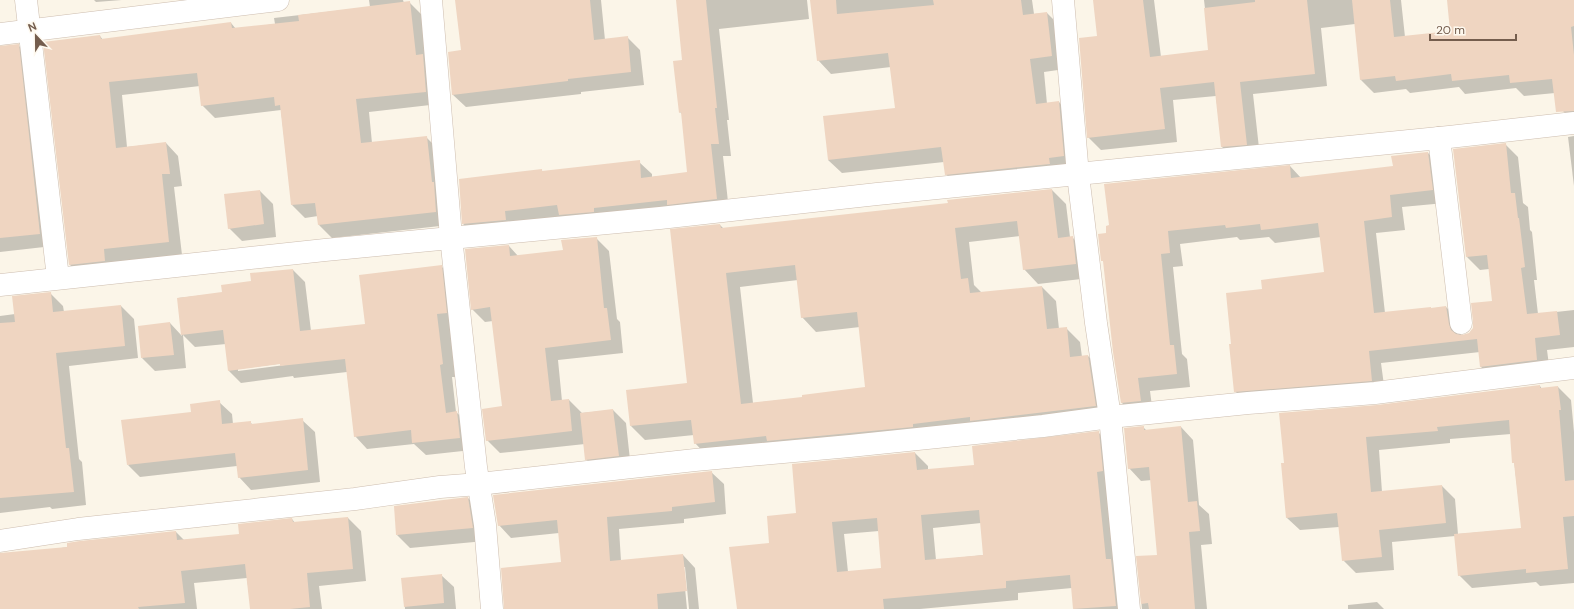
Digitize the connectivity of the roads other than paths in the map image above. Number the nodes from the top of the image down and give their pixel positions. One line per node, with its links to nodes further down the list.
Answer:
1 (26, 0): 5 (street)
2 (278, 0): 5 (street)
3 (431, 0): 10 (street)
4 (1063, 0): 9 (street)
5 (30, 30): 6 (street); 11 (street)
6 (0, 34)
7 (1574, 123): 8 (street)
8 (1439, 138): 9 (street); 13 (street)
9 (1078, 175): 10 (street); 15 (street)
10 (451, 237): 11 (street); 16 (street)
11 (58, 278): 12 (street)
12 (0, 285)
13 (1461, 323)
14 (1574, 368): 15 (street)
15 (1110, 416): 16 (street); 19 (street)
16 (479, 484): 17 (street); 18 (street)
17 (0, 541)
18 (492, 609)
19 (1129, 609)

